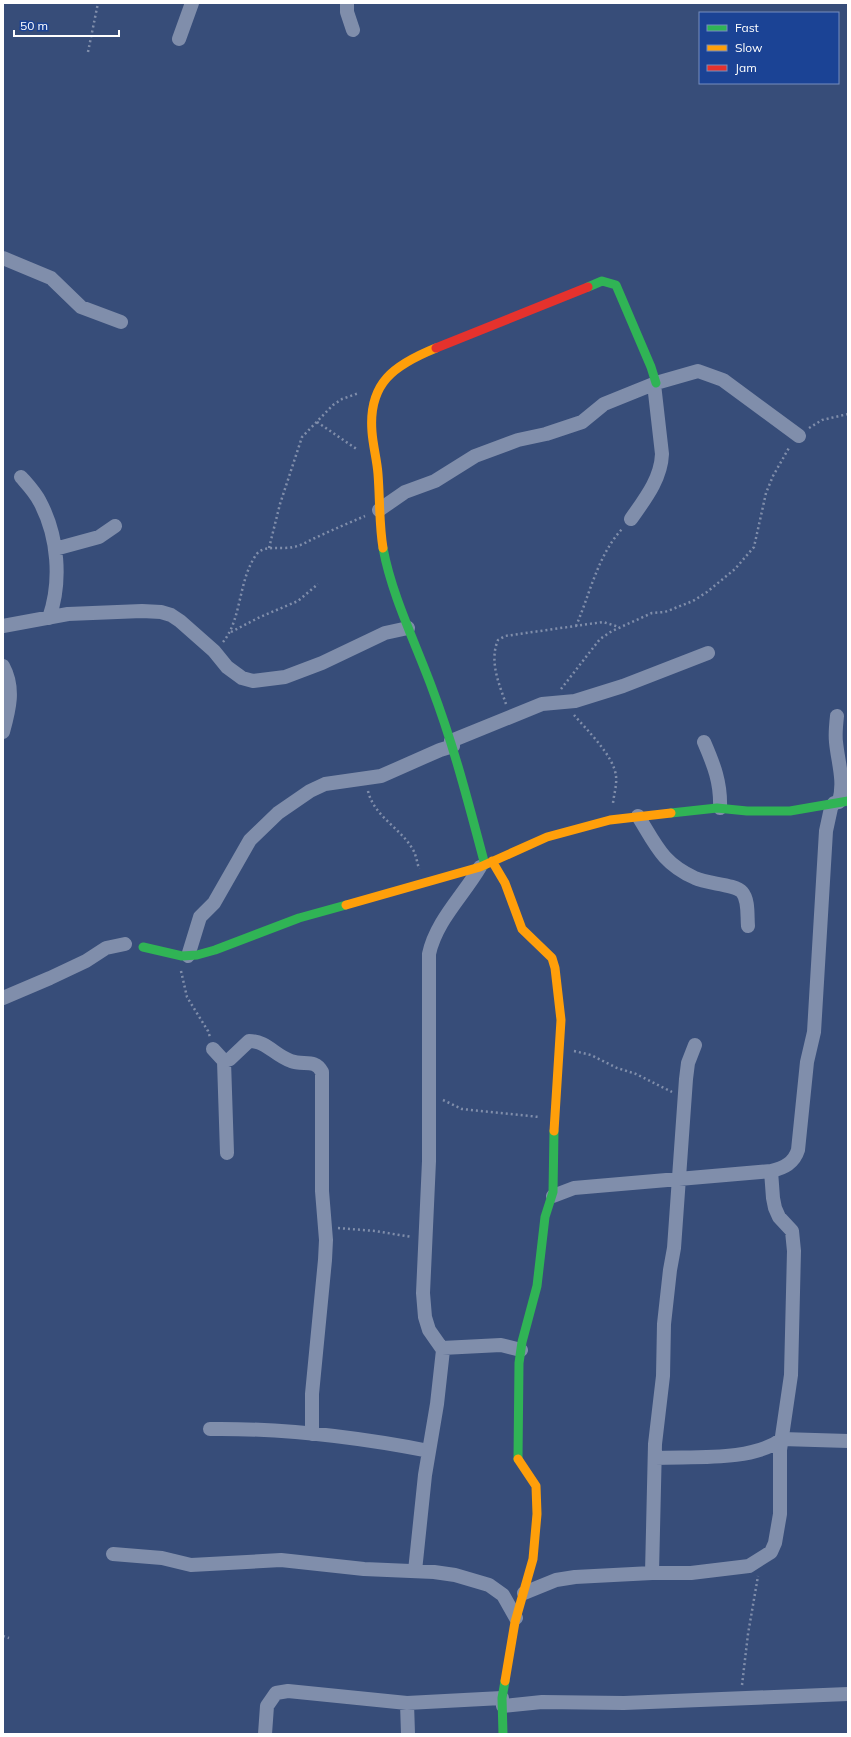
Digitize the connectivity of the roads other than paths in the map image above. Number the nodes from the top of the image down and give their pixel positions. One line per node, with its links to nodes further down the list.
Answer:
1 (192, 3): 4 (street)
2 (347, 3): 3 (street)
3 (353, 30)
4 (179, 39)
5 (3, 258): 6 (street)
6 (121, 322)
7 (655, 384): 8 (street); 10 (street); 10 (street); 11 (street)
8 (799, 436)
9 (21, 477): 13 (street)
10 (379, 510): 16 (street)
11 (631, 519)
12 (115, 526): 13 (street)
13 (55, 549): 14 (street)
14 (49, 618): 15 (street); 16 (street)
15 (3, 626)
16 (408, 628): 22 (street)
17 (708, 653): 22 (street)
18 (3, 666): 20 (street)
19 (837, 716): 23 (street)
20 (3, 731)
21 (704, 742): 24 (street)
22 (452, 743): 26 (street); 30 (street)
23 (840, 802): 24 (street); 36 (street)
24 (720, 808): 25 (street)
25 (638, 816): 26 (street); 27 (street)
26 (486, 864): 30 (street); 38 (street); 39 (street)
27 (748, 926)
28 (125, 944): 31 (street)
29 (143, 947): 30 (street)
30 (183, 955)
31 (3, 998)
32 (695, 1045): 37 (street)
33 (213, 1049): 34 (street)
34 (224, 1061): 35 (street); 42 (street)
35 (227, 1153)
36 (771, 1171): 37 (street); 43 (street)
37 (680, 1178): 38 (street); 46 (street)
38 (552, 1196): 40 (street)
39 (442, 1348): 40 (street); 45 (street)
40 (521, 1350): 50 (street)
41 (210, 1428): 42 (street)
42 (312, 1434): 45 (street)
43 (782, 1439): 44 (street); 46 (street); 49 (street)
44 (848, 1441)
45 (429, 1452): 48 (street)
46 (655, 1458): 49 (street)
47 (113, 1554): 48 (street)
48 (415, 1571): 51 (street)
49 (652, 1573): 50 (street)
50 (524, 1593): 51 (street)
51 (516, 1618): 53 (street)
52 (848, 1694): 53 (street)
53 (502, 1702): 54 (street); 57 (street)
54 (407, 1703): 55 (street); 56 (street)
55 (265, 1734)
56 (408, 1734)
57 (503, 1734)

